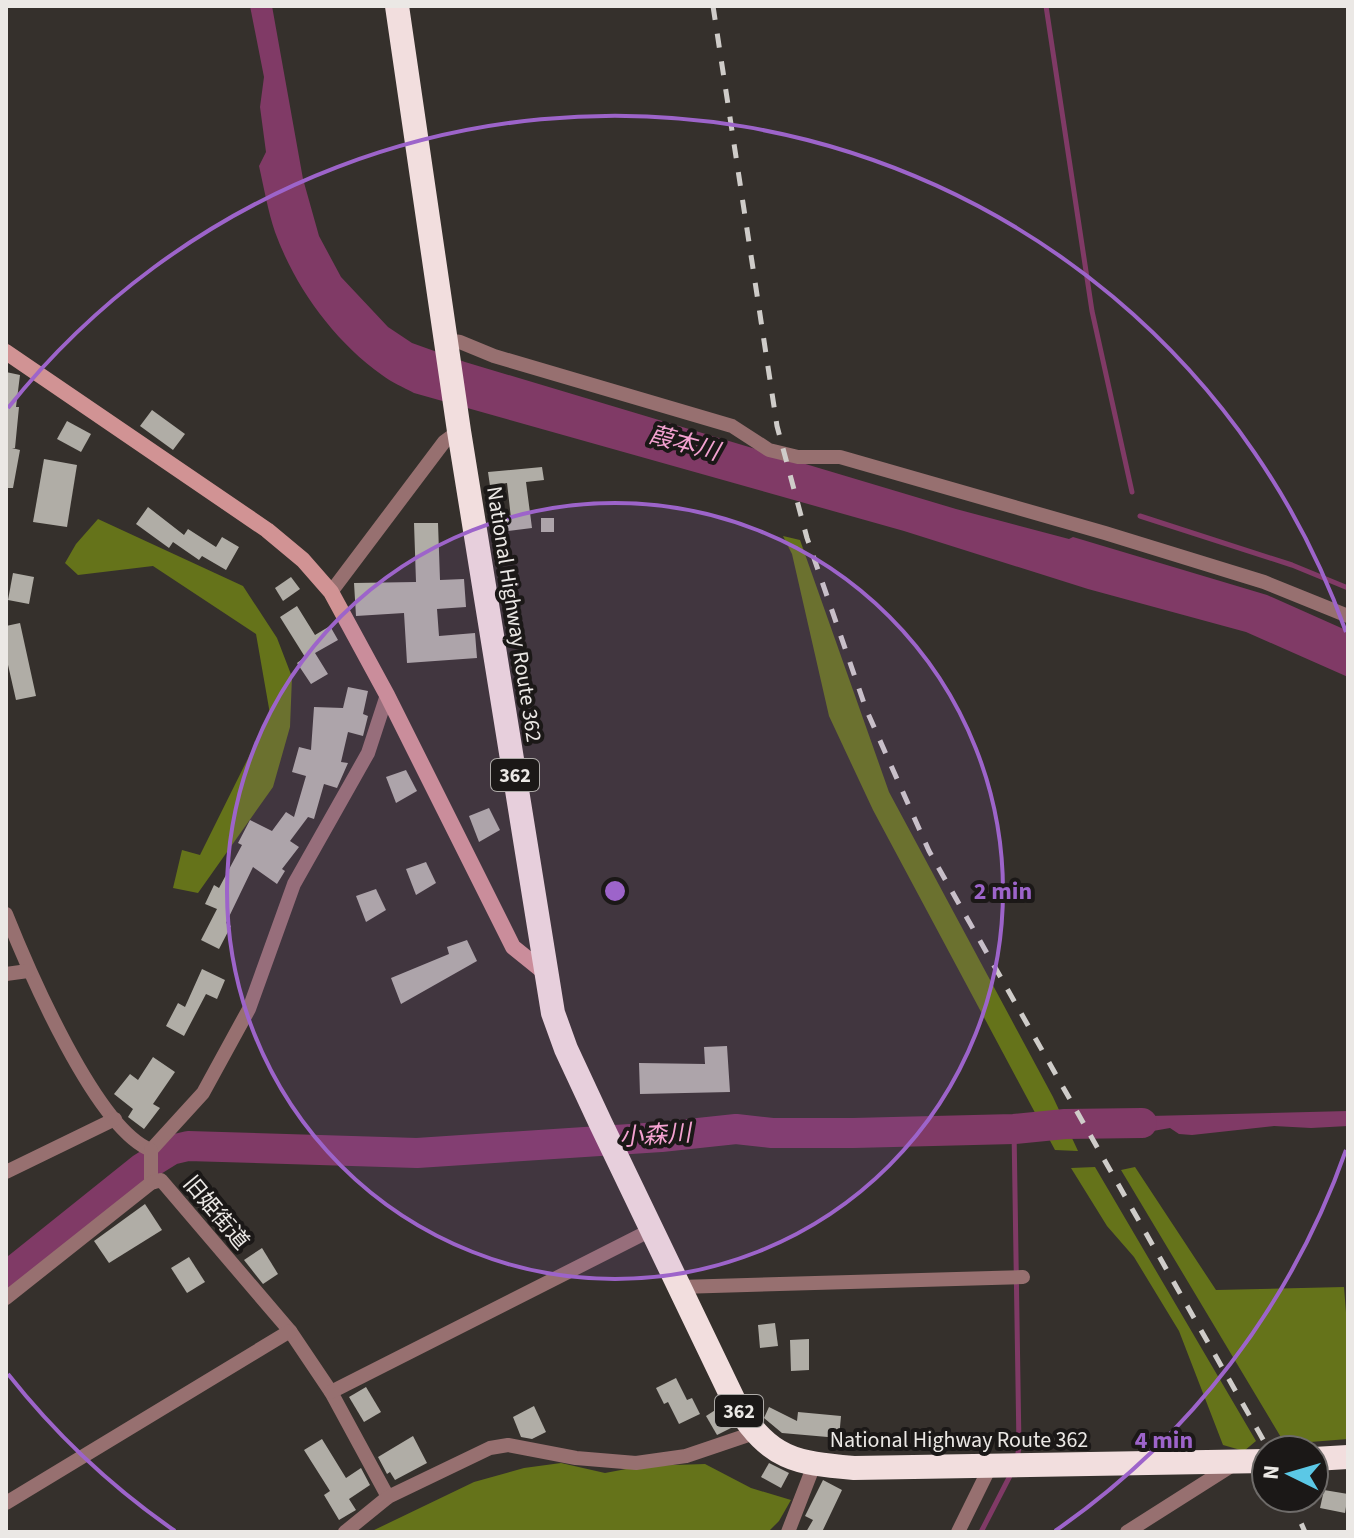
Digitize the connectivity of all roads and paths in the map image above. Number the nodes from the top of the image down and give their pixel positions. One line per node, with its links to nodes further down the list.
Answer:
1 (397, 6): 2 (highway, National Highway Route 362 / 362)
2 (447, 342): 4 (highway, National Highway Route 362 / 362); 6 (street)
3 (6, 352): 5 (street)
4 (458, 425): 5 (street); 10 (highway, National Highway Route 362 / 362)
5 (331, 592): 7 (street)
6 (1348, 616)
7 (387, 695): 10 (street); 13 (street)
8 (6, 914): 9 (street)
9 (28, 971): 11 (street); 12 (street)
10 (544, 972): 16 (highway, National Highway Route 362 / 362)
11 (6, 974)
12 (115, 1119): 13 (street); 14 (street)
13 (151, 1150): 15 (street, 旧姫街道)
14 (6, 1172)
15 (151, 1183): 19 (street); 20 (street, 旧姫街道)
16 (653, 1229): 18 (highway, National Highway Route 362 / 362); 21 (street)
17 (1015, 1278): 18 (street)
18 (679, 1287): 22 (highway, National Highway Route 362 / 362)
19 (6, 1298)
20 (290, 1331): 21 (street, 旧姫街道); 28 (street)
21 (331, 1392): 27 (street, 旧姫街道)
22 (754, 1433): 26 (highway, National Highway Route 362 / 362); 27 (street)
23 (1250, 1462): 24 (highway, National Highway Route 362 / 362)
24 (1236, 1463): 25 (highway, National Highway Route 362 / 362); 32 (street)
25 (1004, 1464): 26 (highway, National Highway Route 362 / 362); 31 (street)
26 (814, 1465): 30 (street)
27 (388, 1497): 29 (street)
28 (6, 1503)
29 (345, 1532)
30 (788, 1532)
31 (958, 1532)
32 (1127, 1532)

